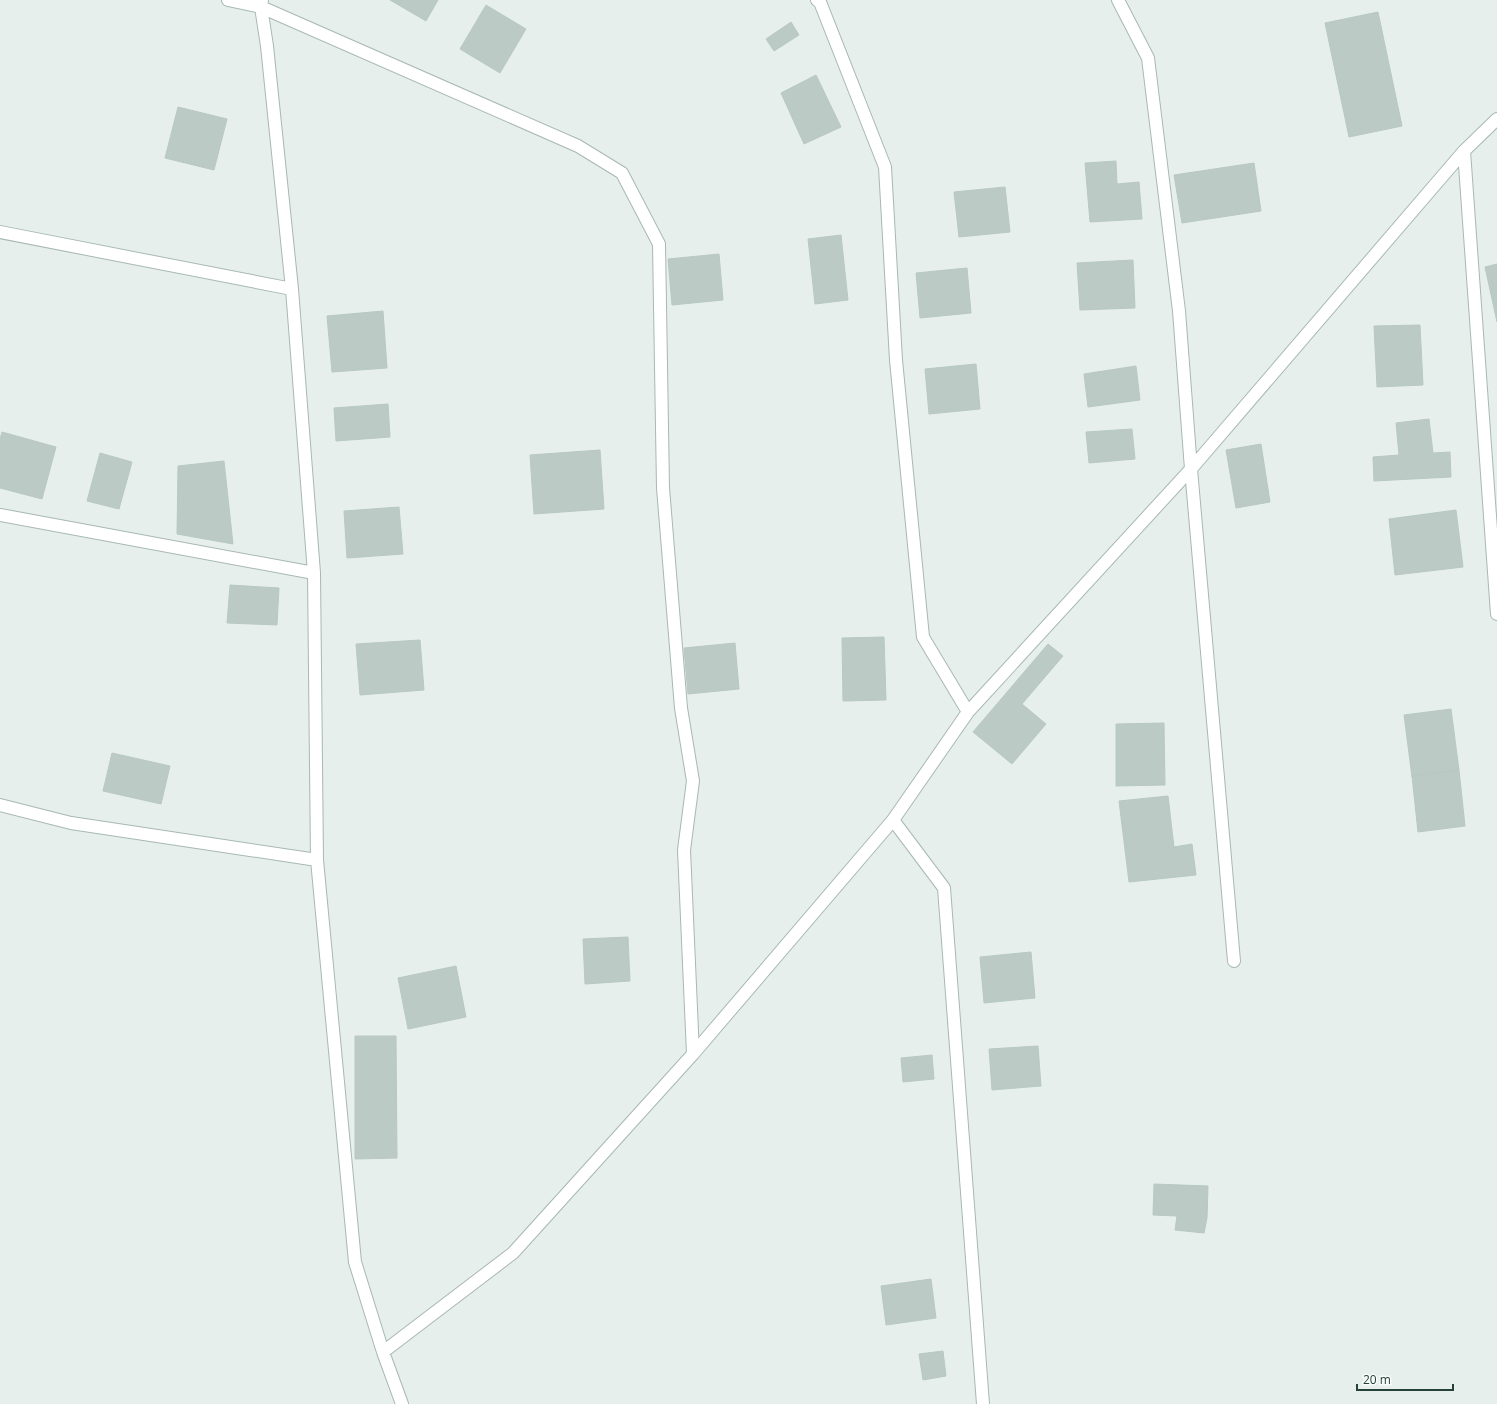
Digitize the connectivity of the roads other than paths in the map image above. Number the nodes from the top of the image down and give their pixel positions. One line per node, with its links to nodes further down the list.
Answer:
1 (228, 0): 4 (street)
2 (818, 0): 13 (street)
3 (1118, 0): 9 (street)
4 (261, 4): 8 (street); 18 (street)
5 (1497, 119): 6 (street)
6 (1464, 151): 9 (street); 12 (street)
7 (0, 232): 8 (street)
8 (292, 289): 11 (street)
9 (1191, 469): 13 (street); 17 (street)
10 (0, 516): 11 (street)
11 (314, 573): 16 (street)
12 (1497, 614)
13 (968, 712): 15 (street)
14 (0, 805): 16 (street)
15 (893, 820): 18 (street); 21 (street)
16 (317, 860): 19 (street)
17 (1234, 960)
18 (693, 1054): 19 (street)
19 (383, 1352): 20 (street)
20 (402, 1404)
21 (983, 1404)

